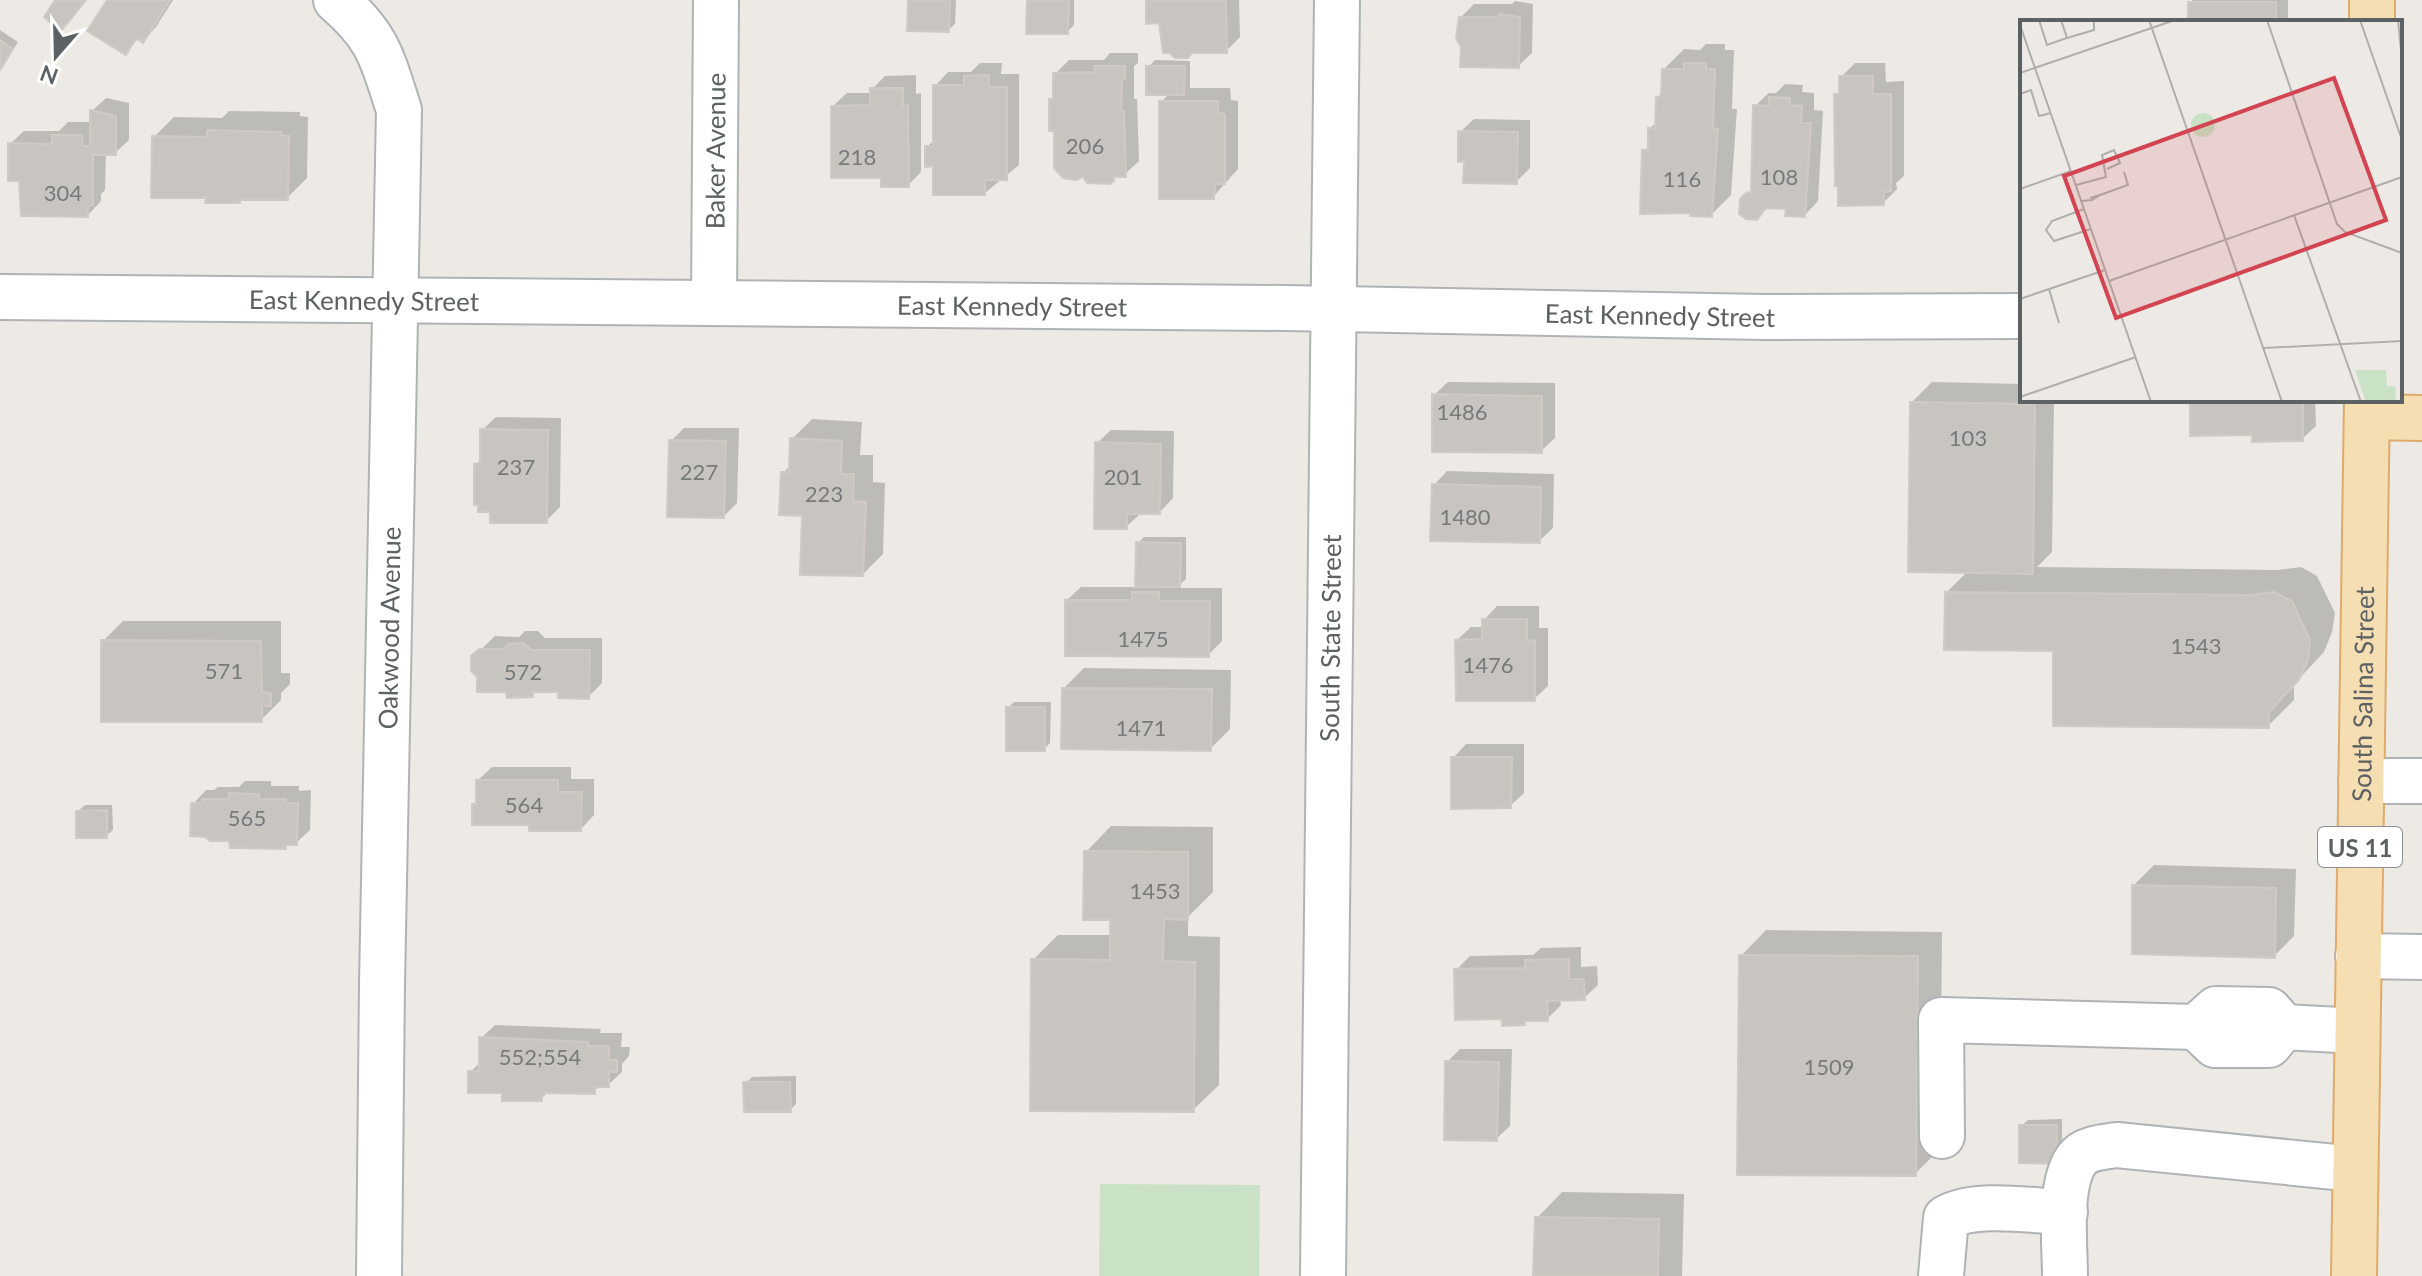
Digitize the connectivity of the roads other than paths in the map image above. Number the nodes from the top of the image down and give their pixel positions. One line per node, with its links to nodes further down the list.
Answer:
1 (336, 0): 5 (street, Oakwood Avenue)
2 (716, 0): 6 (street, Baker Avenue)
3 (1337, 0): 7 (street, South State Street)
4 (0, 297): 5 (street, East Kennedy Street)
5 (395, 301): 6 (street, East Kennedy Street); 19 (street, Oakwood Avenue)
6 (714, 303): 7 (street, East Kennedy Street)
7 (1333, 309): 8 (street, East Kennedy Street); 20 (street, South State Street)
8 (2020, 316)
9 (2367, 409): 10 (main road); 11 (main road, South Salina Street / US 11)
10 (2422, 418)
11 (2361, 781): 12 (street); 13 (main road, South Salina Street / US 11)
12 (2422, 781)
13 (2358, 956): 14 (street); 15 (main road, South Salina Street / US 11)
14 (2422, 957)
15 (2357, 1031): 16 (street); 17 (main road, South Salina Street / US 11)
16 (1942, 1136)
17 (2355, 1169): 18 (street); 23 (main road, South Salina Street / US 11)
18 (2065, 1212): 21 (street); 22 (street)
19 (379, 1276)
20 (1323, 1276)
21 (1941, 1276)
22 (2065, 1276)
23 (2354, 1276)

